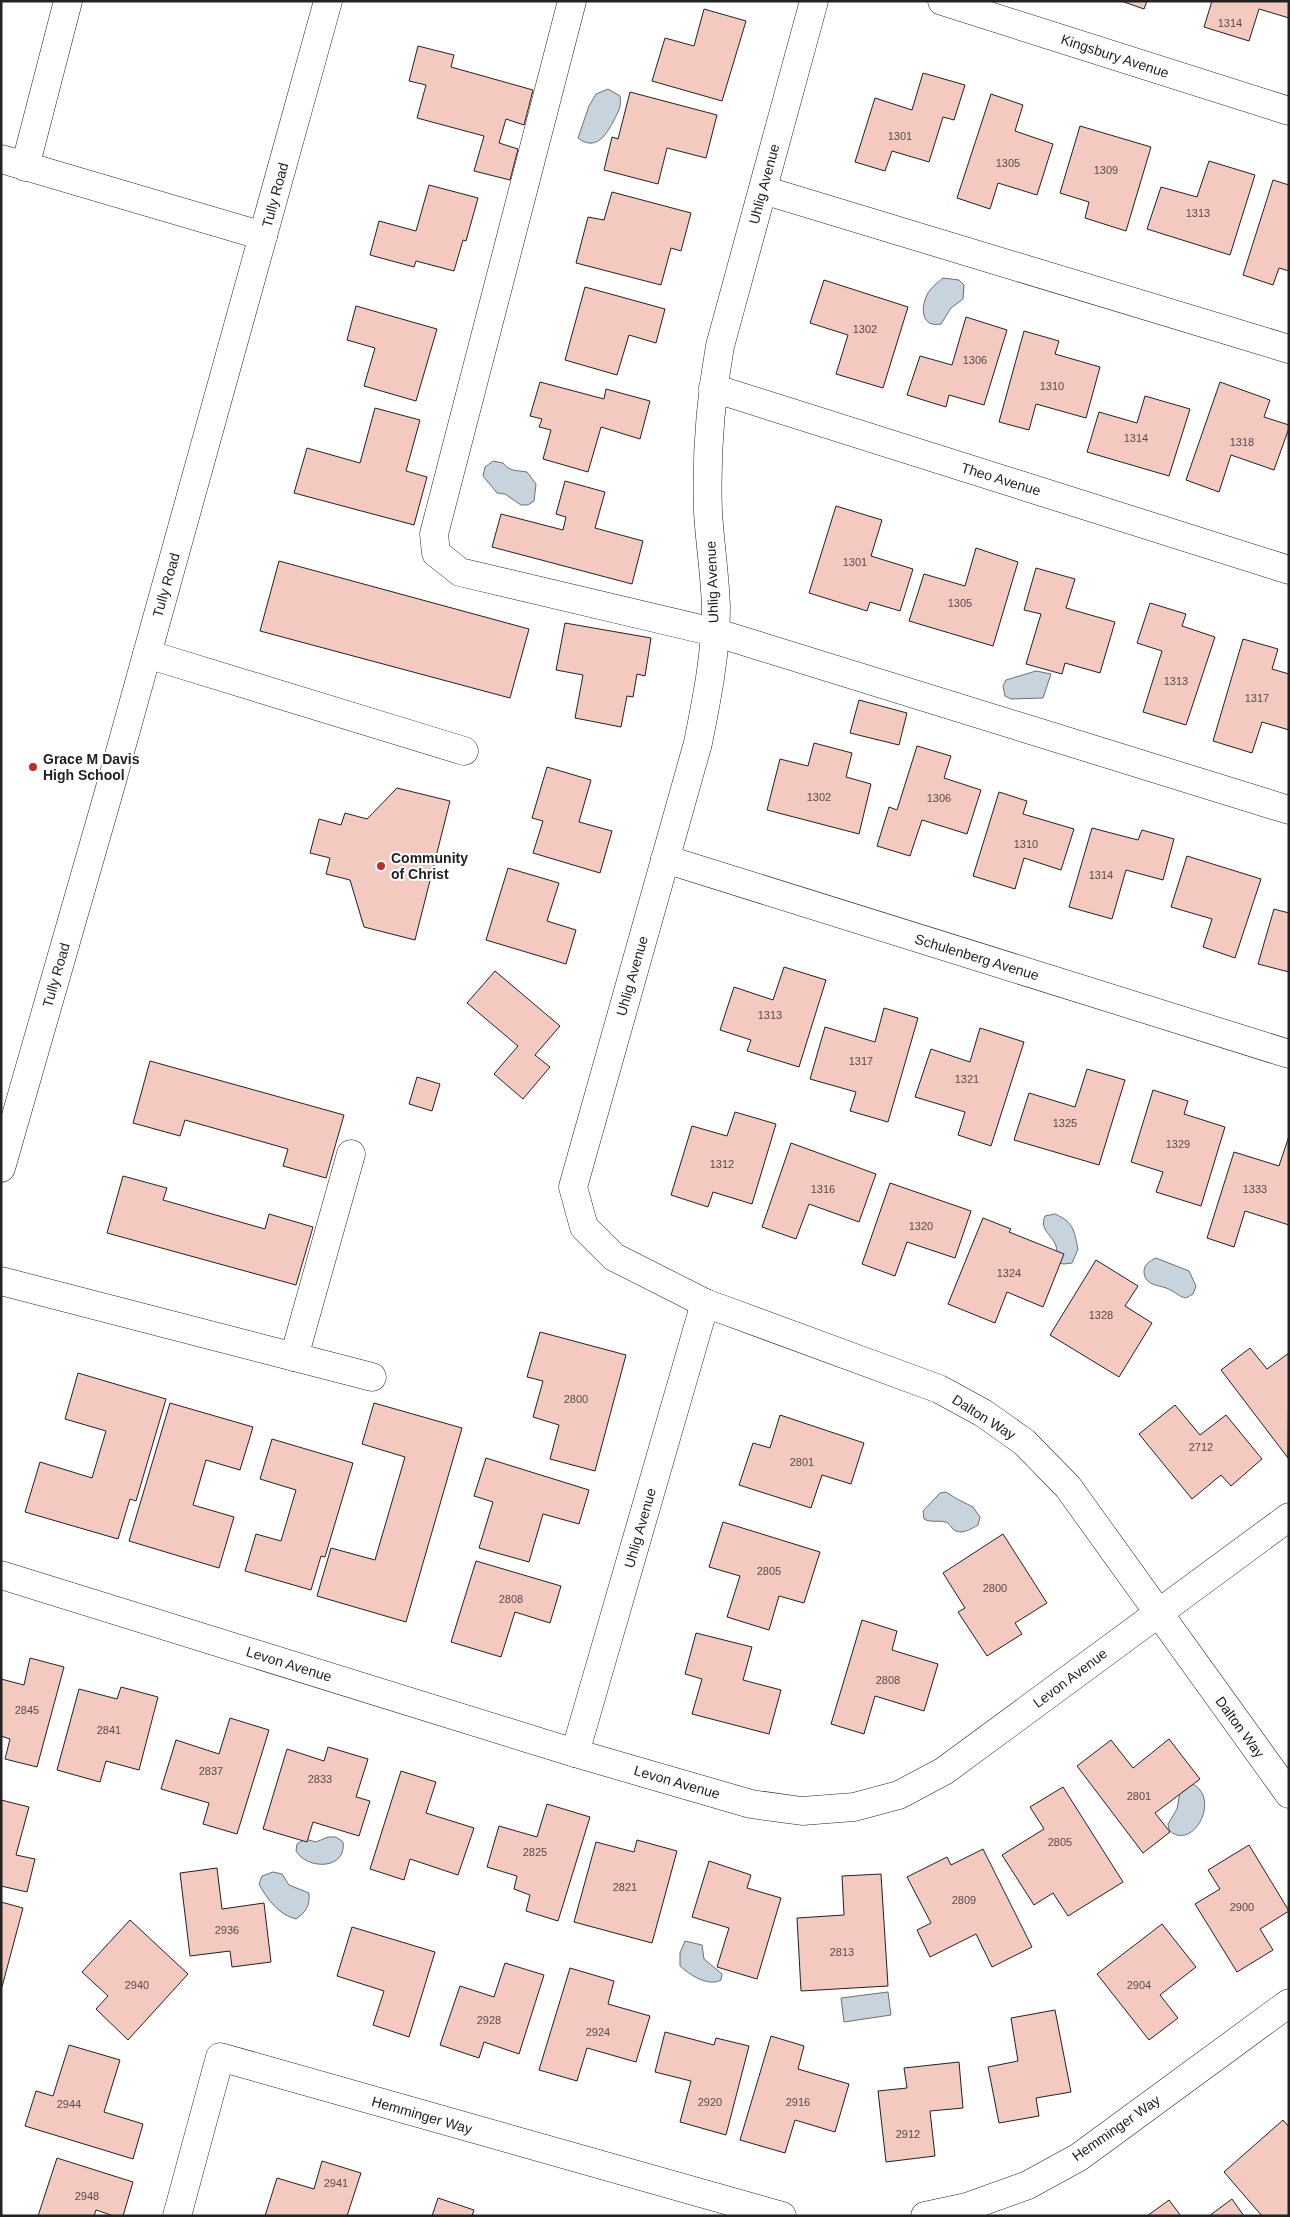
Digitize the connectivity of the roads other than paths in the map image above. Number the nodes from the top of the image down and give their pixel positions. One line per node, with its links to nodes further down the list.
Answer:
1 (68, 1): 7 (street)
2 (328, 1): 9 (street, Tully Road)
3 (572, 1): 13 (street)
4 (814, 1): 8 (street, Uhlig Avenue)
5 (942, 1): 6 (street, Kingsbury Avenue)
6 (1289, 111)
7 (13, 163): 9 (street)
8 (763, 190): 10 (street); 11 (street, Uhlig Avenue)
9 (263, 236): 14 (street, Tully Road)
10 (1289, 349)
11 (713, 388): 12 (street, Theo Avenue); 13 (street, Uhlig Avenue)
12 (1289, 570)
13 (714, 632): 16 (street); 17 (street, Uhlig Avenue)
14 (147, 654): 15 (street); 20 (street, Tully Road)
15 (464, 751)
16 (1289, 810)
17 (665, 860): 18 (street, Schulenberg Avenue); 21 (street, Uhlig Avenue)
18 (1289, 1054)
19 (351, 1154): 24 (street)
20 (1, 1168)
21 (573, 1187): 23 (street, Dalton Way)
22 (1, 1281): 24 (street)
23 (705, 1303): 28 (street, Dalton Way); 29 (street, Uhlig Avenue)
24 (294, 1357): 25 (street)
25 (372, 1378)
26 (1289, 1517): 28 (street, Levon Avenue)
27 (1, 1575): 29 (street, Levon Avenue)
28 (1159, 1612): 29 (street, Levon Avenue); 30 (street, Dalton Way)
29 (575, 1753)
30 (1289, 1794)
31 (1289, 2003): 34 (street, Hemminger Way)
32 (177, 2216): 33 (street, Hemminger Way)
33 (782, 2216)
34 (925, 2216)

